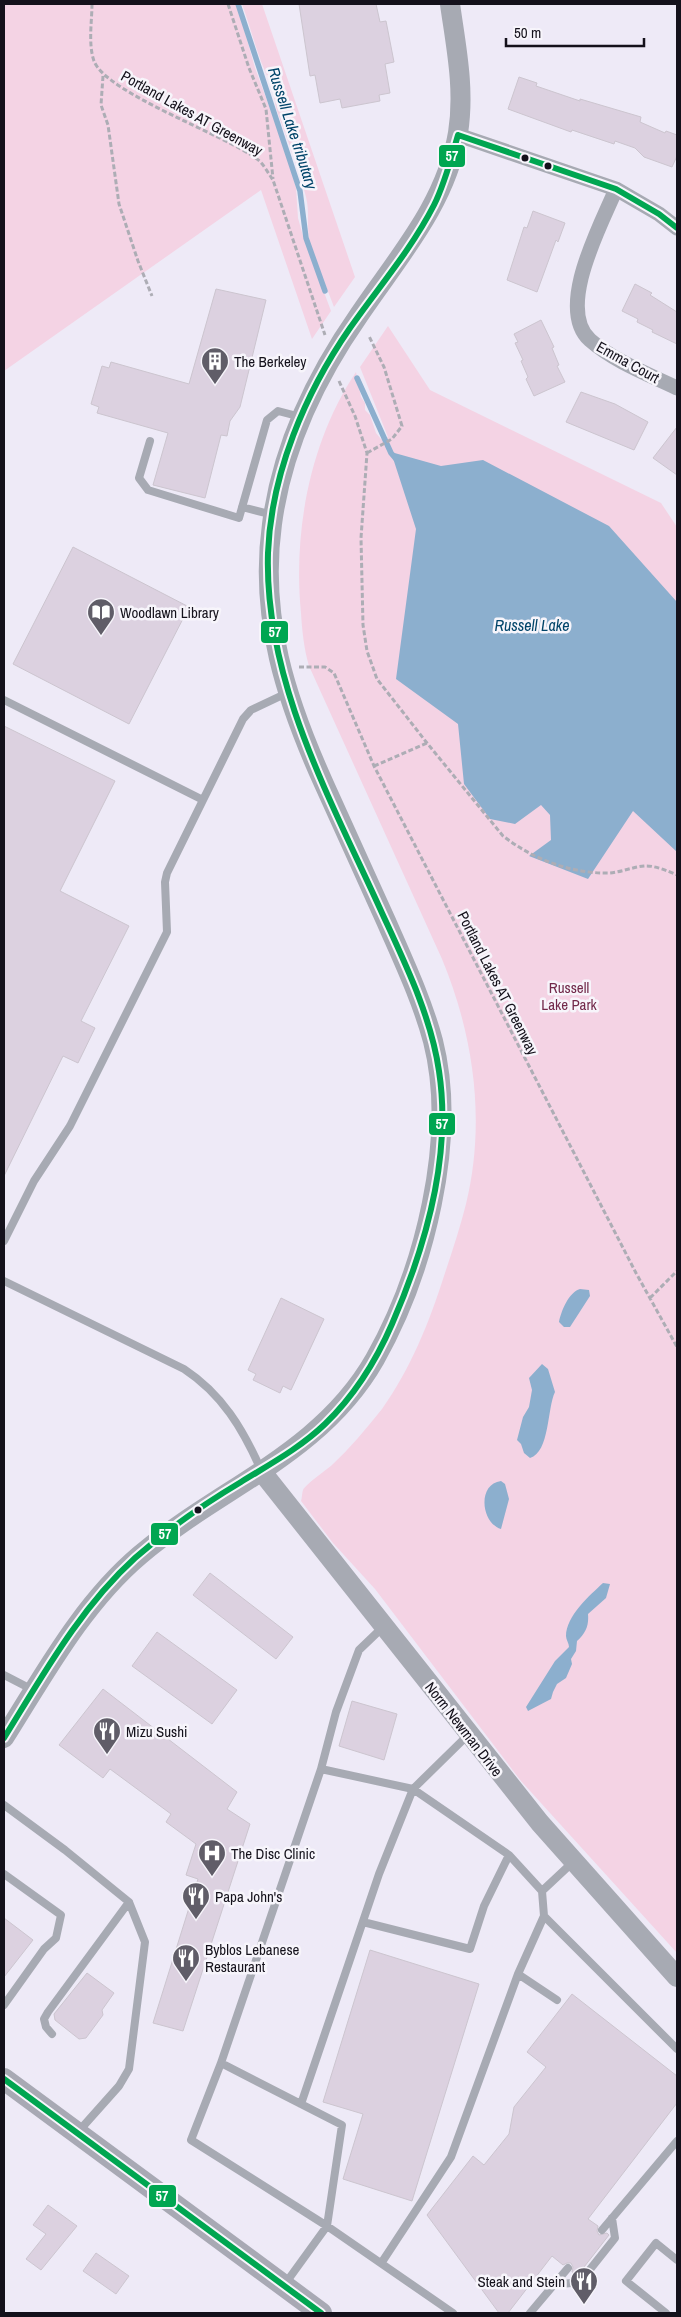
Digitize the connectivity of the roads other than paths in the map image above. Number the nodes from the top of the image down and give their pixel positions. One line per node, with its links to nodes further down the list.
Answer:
1 (450, 4): 2 (street)
2 (458, 135): 3 (street); 6 (street)
3 (616, 189): 4 (street); 5 (street, Emma Court)
4 (677, 228)
5 (677, 388)
6 (301, 417): 8 (lane); 9 (street)
7 (150, 441): 8 (lane)
8 (242, 507): 9 (lane)
9 (273, 515): 10 (street)
10 (287, 693): 12 (lane); 15 (street)
11 (4, 700): 12 (lane)
12 (203, 800): 13 (lane)
13 (4, 1241)
14 (4, 1281): 15 (lane)
15 (262, 1472): 16 (street, Norm Newman Drive); 18 (street)
16 (383, 1627): 19 (street, Norm Newman Drive); 21 (lane)
17 (4, 1675): 18 (lane)
18 (34, 1690): 20 (street)
19 (468, 1735): 22 (lane); 25 (street, Norm Newman Drive)
20 (4, 1738)
21 (321, 1769): 22 (lane); 37 (lane)
22 (412, 1789): 24 (lane); 30 (lane)
23 (4, 1805): 28 (lane)
24 (509, 1855): 27 (lane); 30 (lane)
25 (573, 1861): 27 (lane); 32 (street, Norm Newman Drive)
26 (4, 1874): 34 (lane)
27 (542, 1891): 29 (lane)
28 (130, 1902): 35 (lane); 40 (lane)
29 (544, 1916): 31 (lane); 36 (lane)
30 (363, 1922): 39 (lane)
31 (518, 1974): 33 (lane); 46 (lane)
32 (677, 1977)
33 (558, 2000)
34 (4, 2005)
35 (52, 2034)
36 (677, 2049)
37 (221, 2063): 39 (lane); 43 (lane)
38 (4, 2079): 40 (main road)
39 (301, 2104): 43 (lane)
40 (77, 2132): 49 (main road)
41 (677, 2141): 42 (lane)
42 (612, 2218): 44 (lane); 48 (lane)
43 (327, 2226): 46 (lane); 49 (lane)
44 (602, 2230)
45 (677, 2260): 53 (lane)
46 (382, 2262): 51 (lane)
47 (568, 2268): 48 (lane)
48 (553, 2285): 52 (lane)
49 (284, 2286): 50 (main road)
50 (321, 2313)
51 (453, 2313)
52 (530, 2313)
53 (666, 2313)

